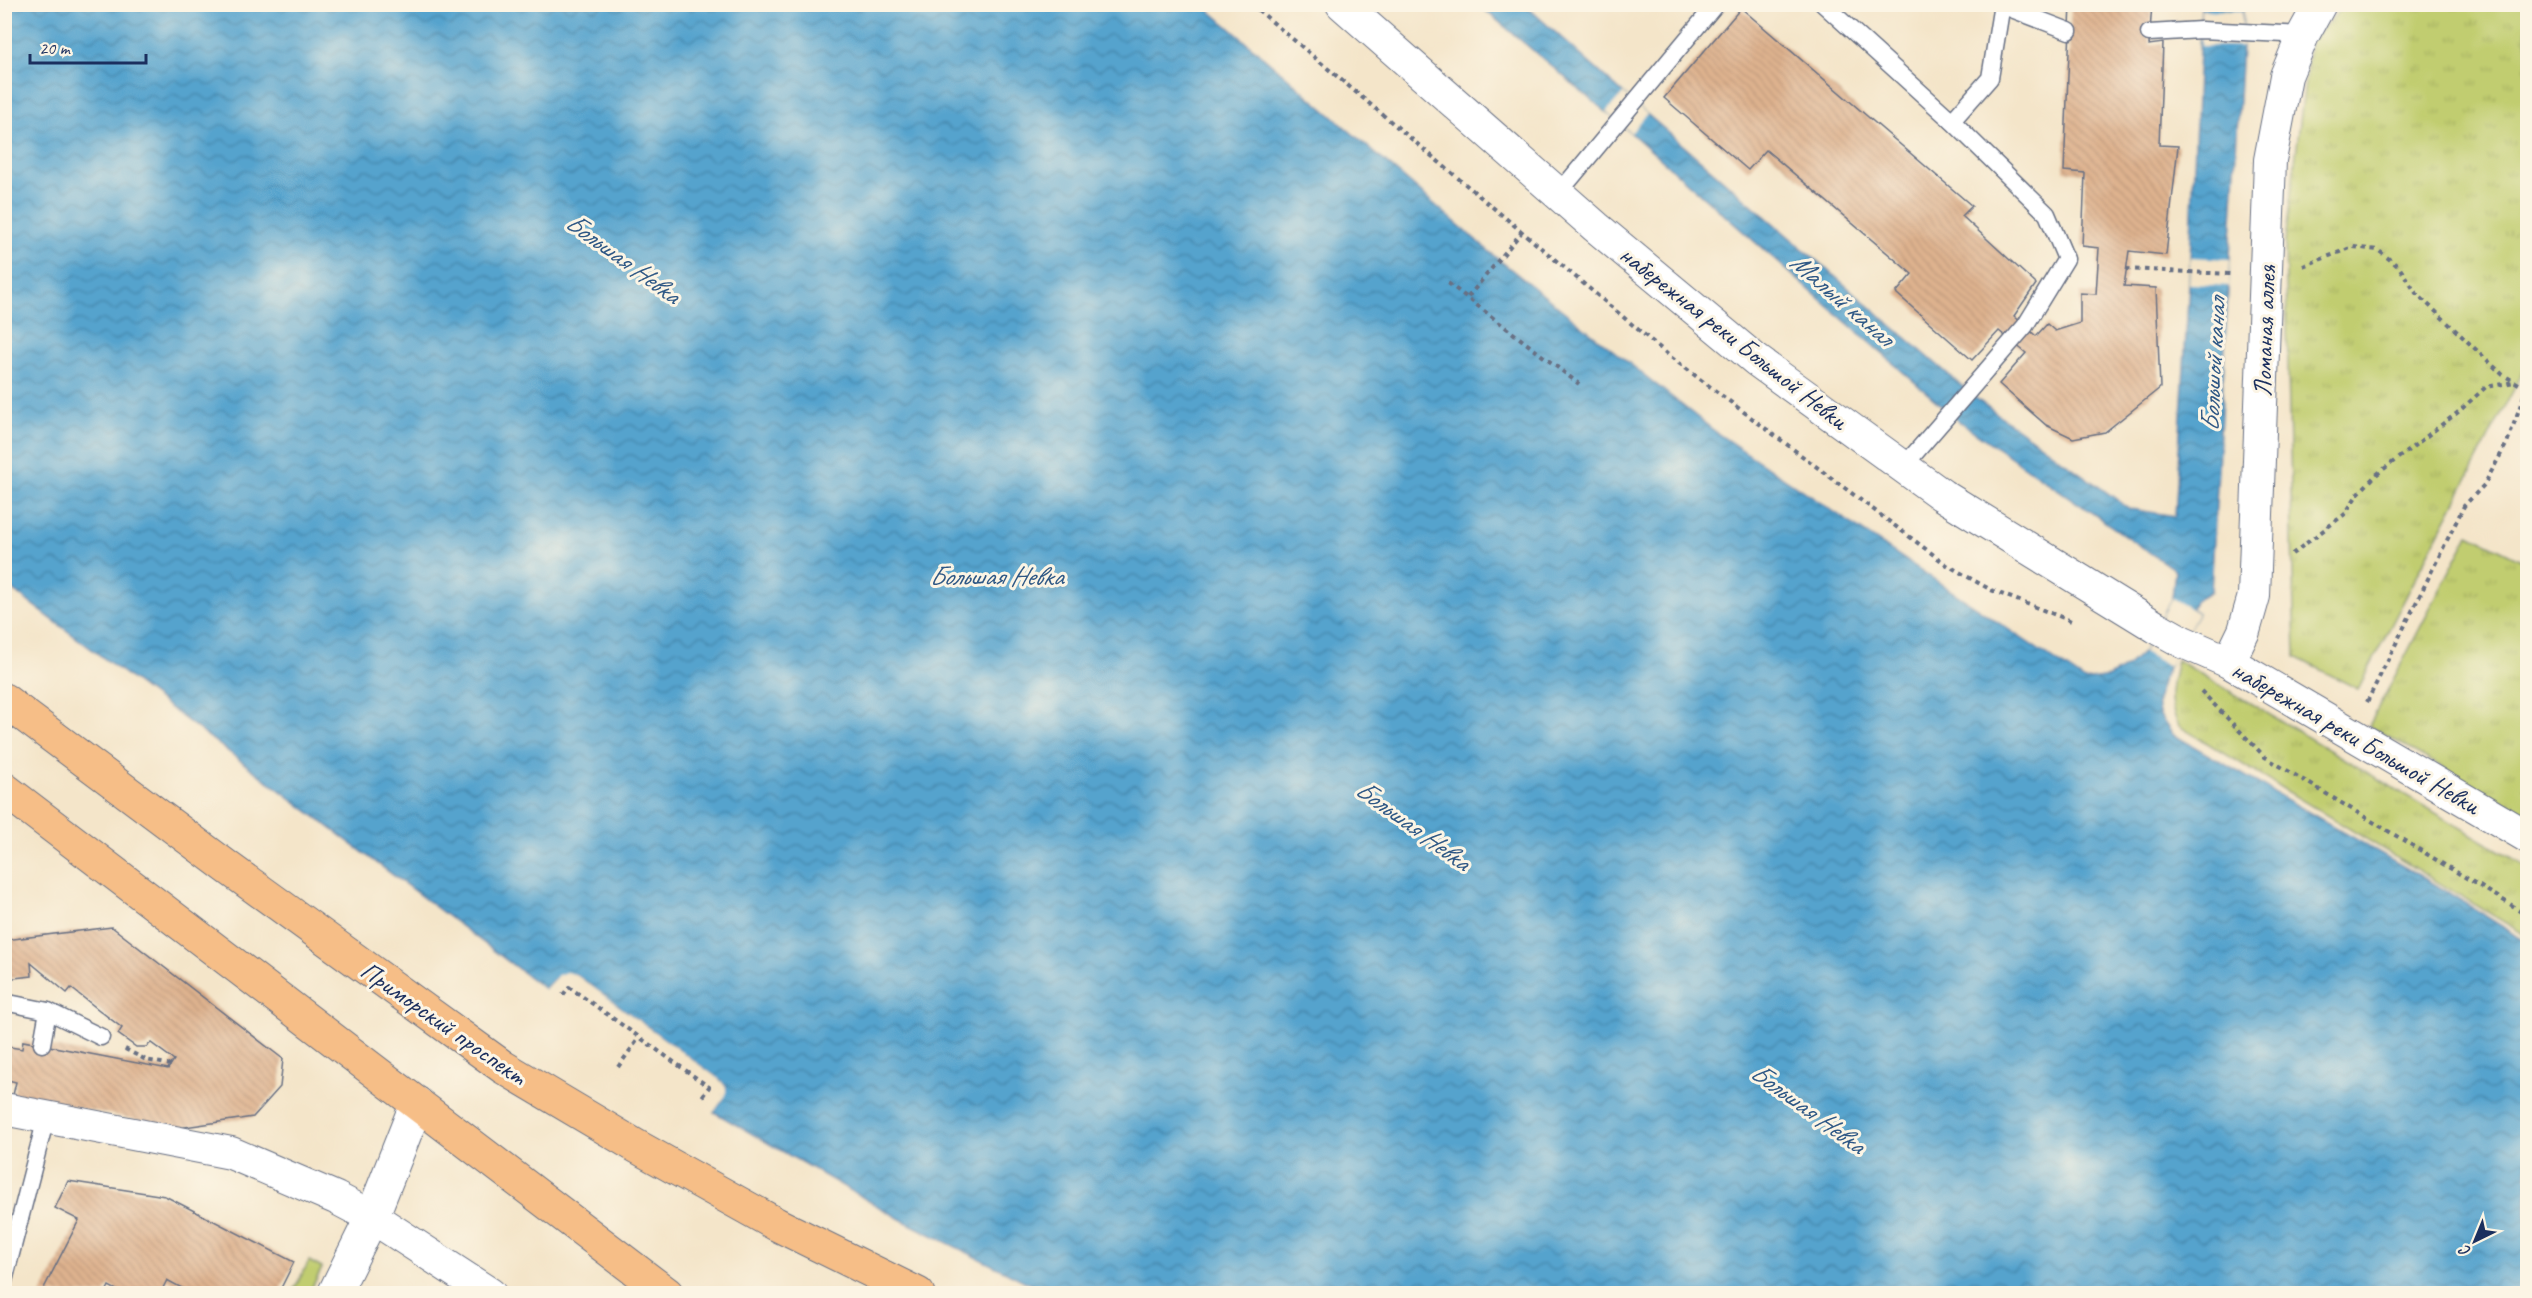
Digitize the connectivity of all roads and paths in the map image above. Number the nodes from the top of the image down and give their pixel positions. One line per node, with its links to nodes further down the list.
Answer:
1 (1251, 4): 12 (path)
2 (1342, 4): 11 (street, набережная реки Большой Невки)
3 (1716, 4): 11 (lane)
4 (1823, 4): 10 (lane)
5 (2320, 4): 9 (street, Ломаная аллея)
6 (2002, 5): 7 (lane); 10 (lane)
7 (2069, 32)
8 (2149, 33): 9 (lane)
9 (2303, 34): 14 (street, Ломаная аллея)
10 (1952, 121): 21 (lane)
11 (1558, 194): 21 (street, набережная реки Большой Невки)
12 (1521, 233): 17 (path); 23 (path)
13 (2126, 268): 15 (path)
14 (2266, 273): 18 (path); 22 (street, Ломаная аллея)
15 (2230, 274)
16 (1448, 283): 17 (path)
17 (1468, 297): 19 (path)
18 (2515, 382): 20 (path); 22 (path)
19 (1579, 384)
20 (2527, 387): 27 (path)
21 (1903, 467): 24 (street, набережная реки Большой Невки)
22 (2254, 587): 24 (street, Ломаная аллея)
23 (2081, 624)
24 (2229, 662): 27 (street, набережная реки Большой Невки)
25 (2195, 684): 30 (path)
26 (4, 699): 47 (main road, Приморский проспект)
27 (2352, 734): 29 (street, набережная реки Большой Невки)
28 (4, 789): 40 (main road)
29 (2528, 837)
30 (2528, 915)
31 (563, 995): 35 (path)
32 (4, 1002): 33 (lane)
33 (48, 1011): 34 (lane); 36 (lane)
34 (101, 1037): 37 (path)
35 (639, 1038): 38 (path); 39 (path)
36 (42, 1044)
37 (171, 1065)
38 (618, 1067)
39 (702, 1096)
40 (417, 1103): 42 (street); 46 (main road)
41 (27, 1110): 42 (street); 43 (lane)
42 (372, 1218): 44 (street); 45 (street)
43 (4, 1281)
44 (334, 1293)
45 (490, 1293)
46 (668, 1293)
47 (918, 1293)

